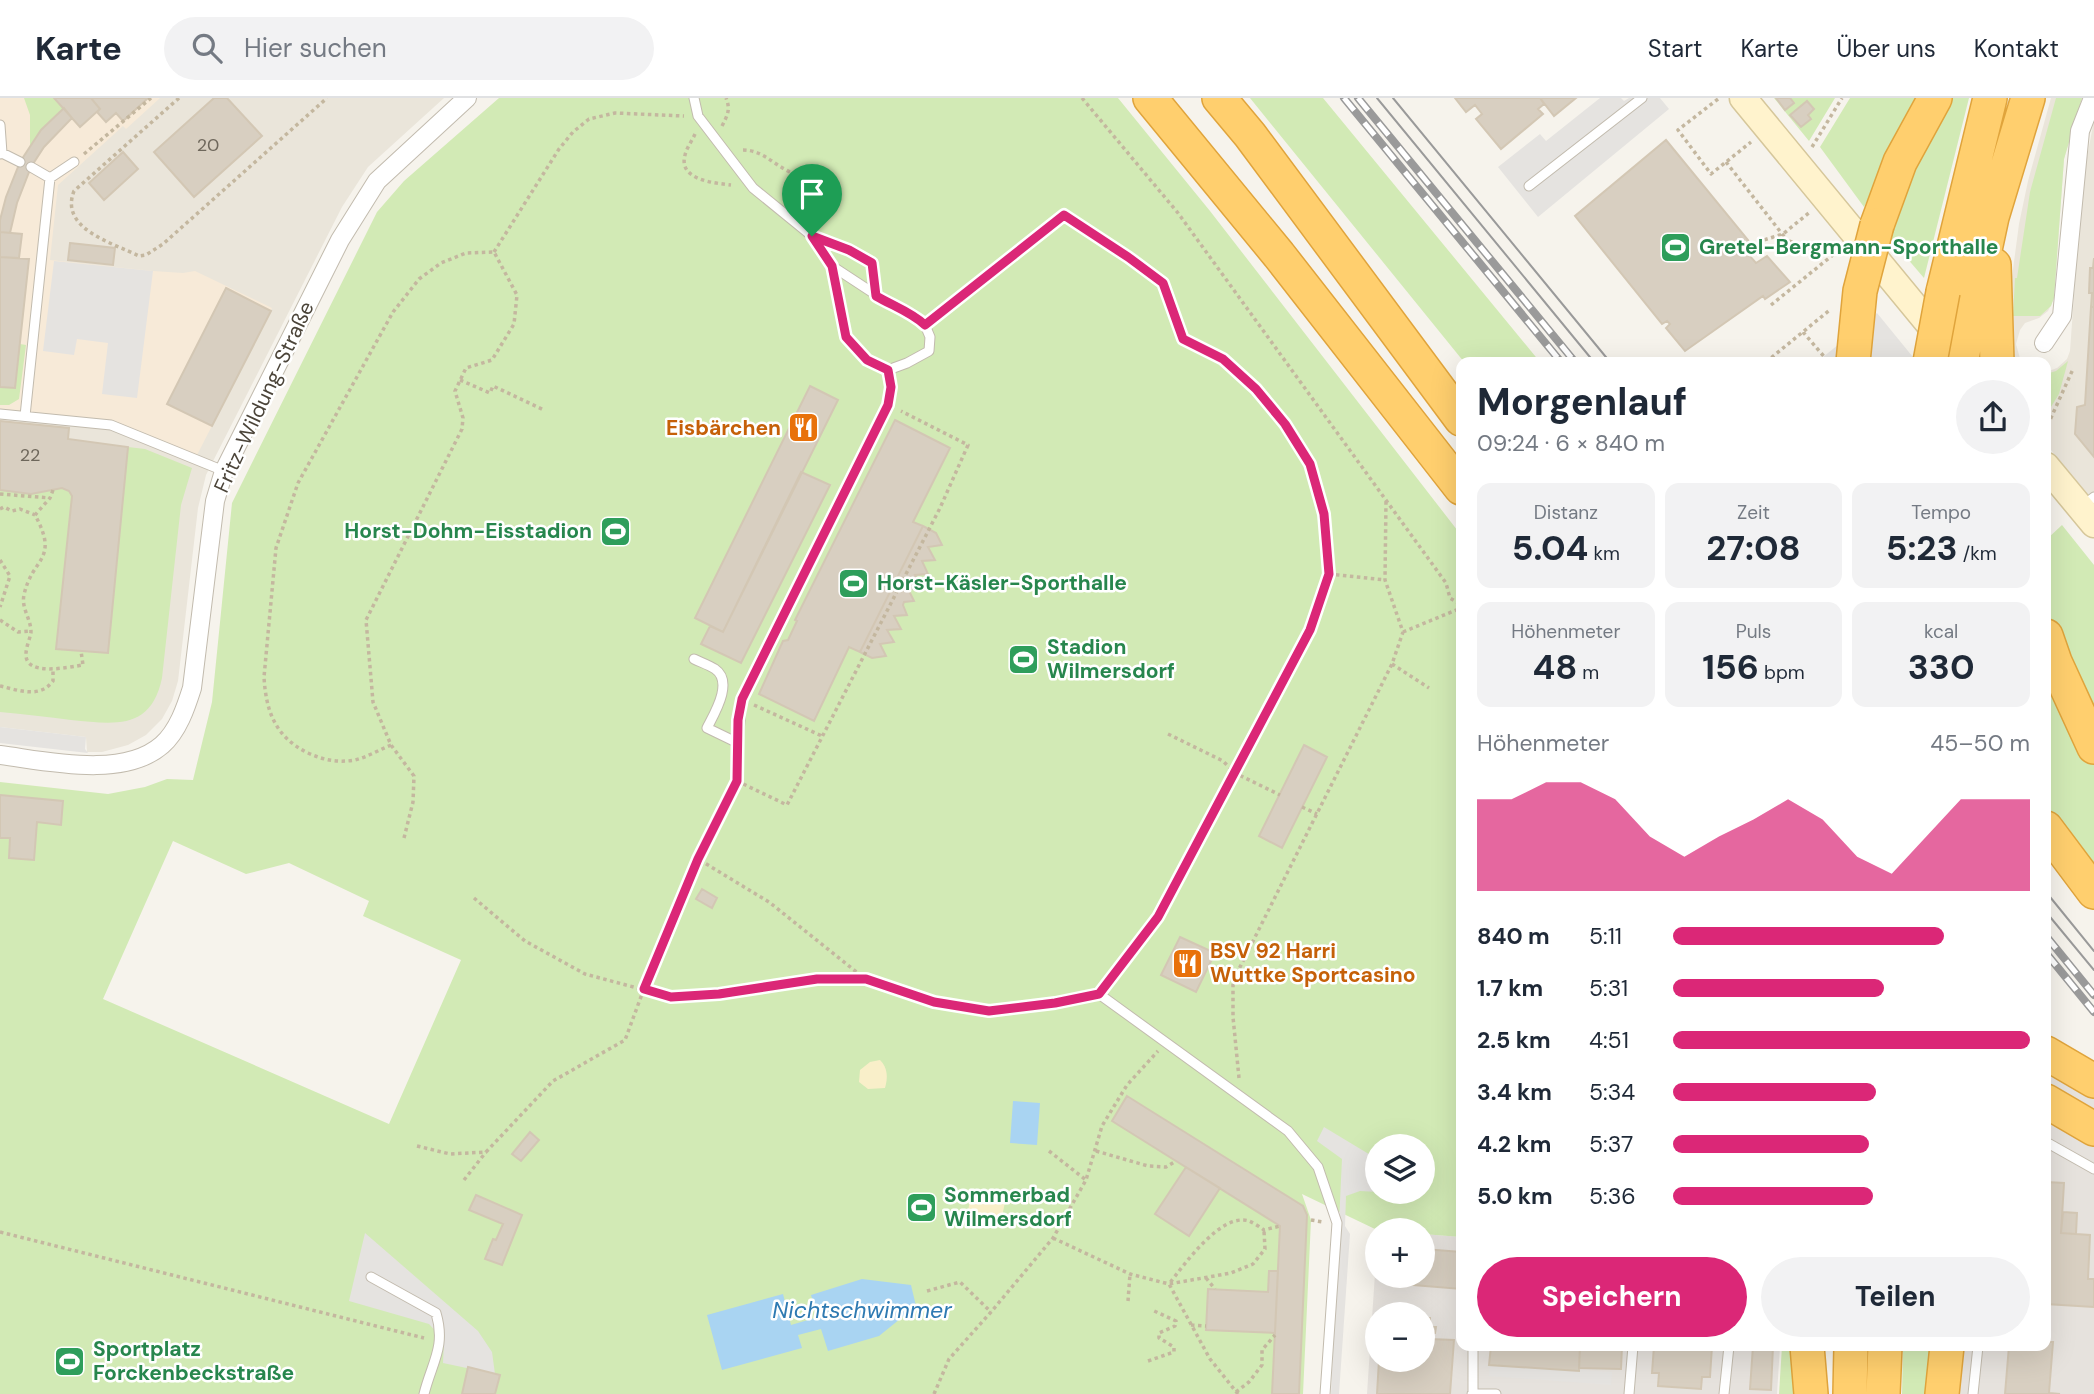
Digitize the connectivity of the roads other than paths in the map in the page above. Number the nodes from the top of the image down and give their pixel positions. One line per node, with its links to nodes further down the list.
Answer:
1 (467, 98): 30 (street, Fritz-Wildung-Straße)
2 (694, 98): 19 (lane)
3 (1150, 98): 32 (highway)
4 (1219, 98): 27 (highway)
5 (1642, 98): 17 (lane)
6 (1935, 98): 22 (highway, bridge)
7 (1990, 98): 23 (highway, bridge)
8 (2028, 98): 18 (highway)
9 (2093, 98): 20 (street)
10 (1730, 99): 24 (street)
11 (0, 125): 12 (lane)
12 (1, 154): 13 (lane)
13 (20, 162)
14 (74, 162): 16 (lane)
15 (31, 167): 16 (lane)
16 (51, 178): 29 (lane)
17 (1529, 186)
18 (1992, 217): 21 (highway); 25 (highway)
19 (832, 266): 26 (lane); 26 (lane)
20 (2044, 343)
21 (1997, 355)
22 (1853, 357)
23 (1931, 357)
24 (1957, 357)
25 (1962, 357)
26 (888, 370): 35 (lane)
27 (1451, 400)
28 (0, 414): 29 (lane)
29 (25, 416): 30 (lane)
30 (224, 471): 37 (street, Fritz-Wildung-Straße)
31 (2051, 471): 33 (street)
32 (1456, 482)
33 (2089, 510)
34 (2051, 650): 36 (highway)
35 (694, 659)
36 (2094, 747)
37 (0, 755)
38 (2051, 835): 39 (highway)
39 (2094, 892)
40 (1099, 994): 58 (lane)
41 (2051, 1057): 42 (highway)
42 (2094, 1081)
43 (2051, 1104): 44 (highway)
44 (2094, 1129)
45 (2051, 1145): 46 (lane)
46 (2094, 1169)
47 (371, 1277): 57 (lane)
48 (1472, 1351): 56 (lane)
49 (1633, 1351): 60 (lane)
50 (1728, 1351): 61 (lane)
51 (1807, 1351): 62 (highway)
52 (1852, 1351): 63 (highway)
53 (1885, 1351): 64 (highway)
54 (1946, 1351): 65 (highway)
55 (1977, 1351): 66 (lane)
56 (1472, 1393): 59 (lane)
57 (424, 1394)
58 (1325, 1394)
59 (1496, 1394)
60 (1629, 1394)
61 (1724, 1394)
62 (1811, 1394)
63 (1850, 1394)
64 (1883, 1394)
65 (1942, 1394)
66 (1973, 1394)

